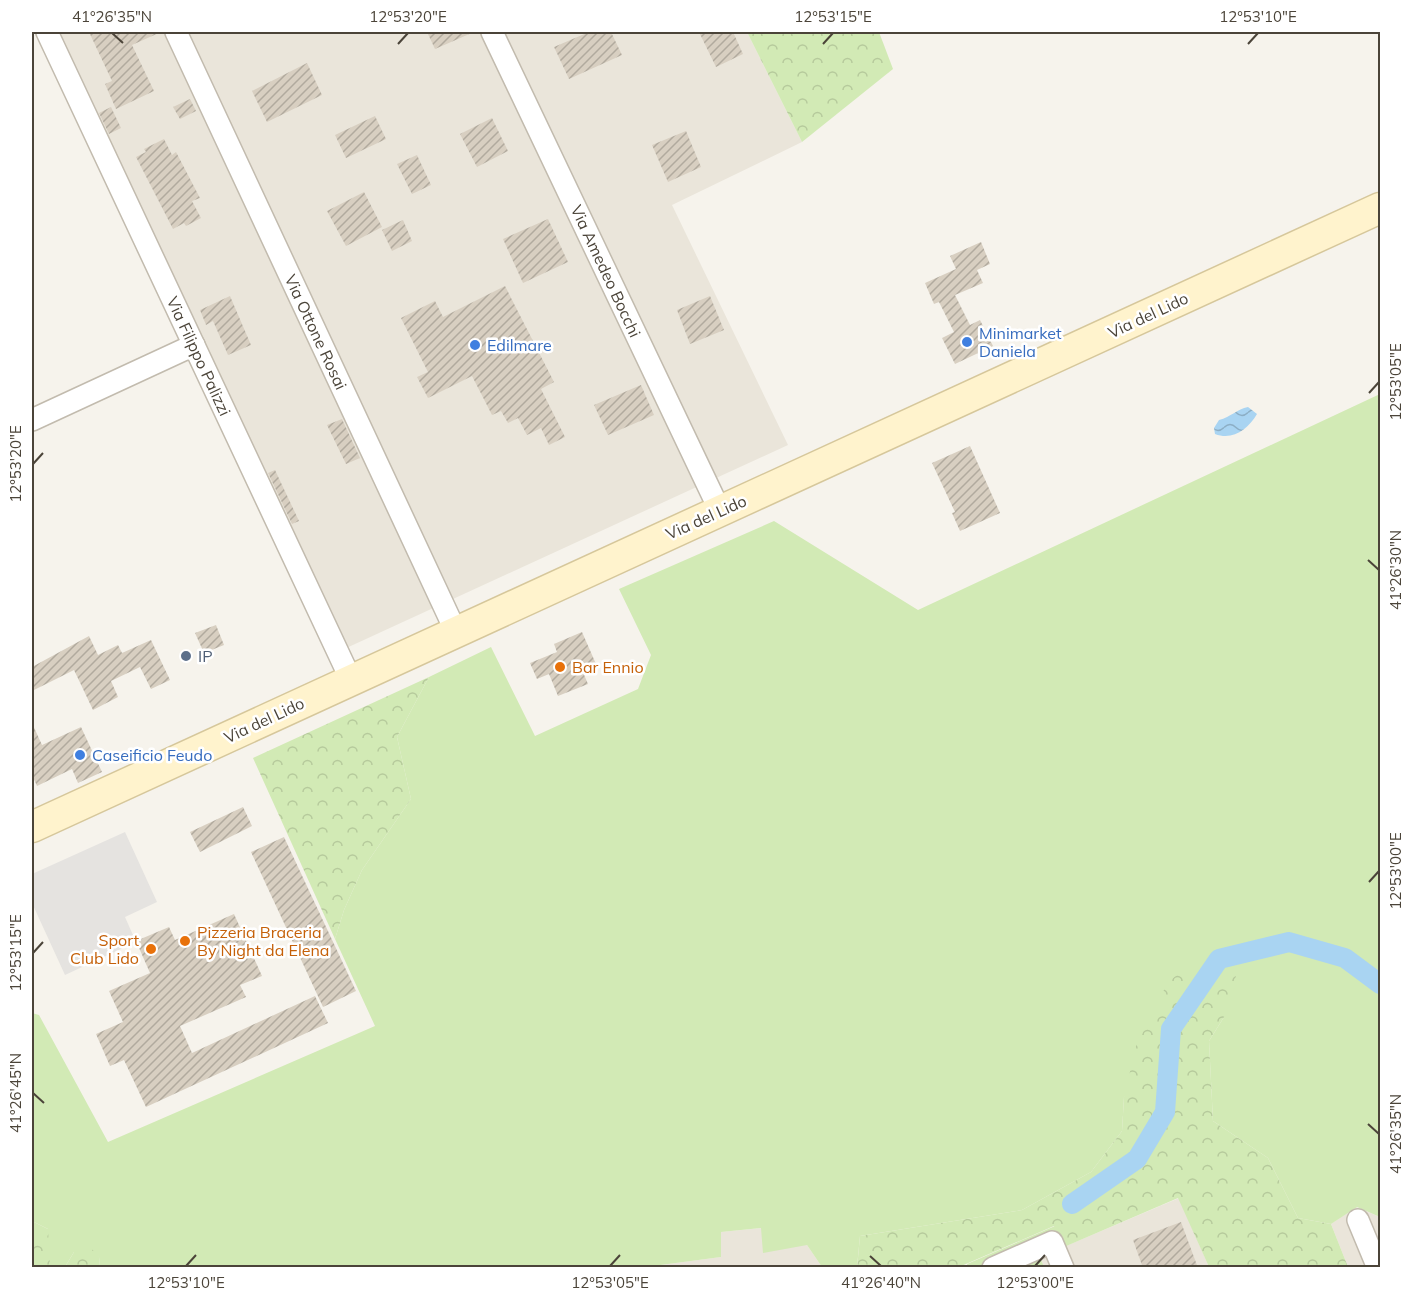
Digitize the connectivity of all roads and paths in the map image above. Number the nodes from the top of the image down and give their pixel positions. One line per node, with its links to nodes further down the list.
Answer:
1 (47, 32): 5 (street, Via Filippo Palizzi)
2 (176, 32): 8 (street, Via Ottone Rosai)
3 (492, 32): 7 (street, Via Amedeo Bocchi)
4 (1380, 208): 7 (main road, Via del Lido)
5 (194, 345): 6 (street); 9 (street, Via Filippo Palizzi)
6 (32, 420)
7 (720, 511): 8 (main road, Via del Lido)
8 (456, 632): 9 (main road, Via del Lido)
9 (351, 680): 10 (main road, Via del Lido)
10 (32, 827)
11 (1358, 1220): 14 (street)
12 (993, 1268): 13 (street)
13 (1063, 1268)
14 (1378, 1268)

